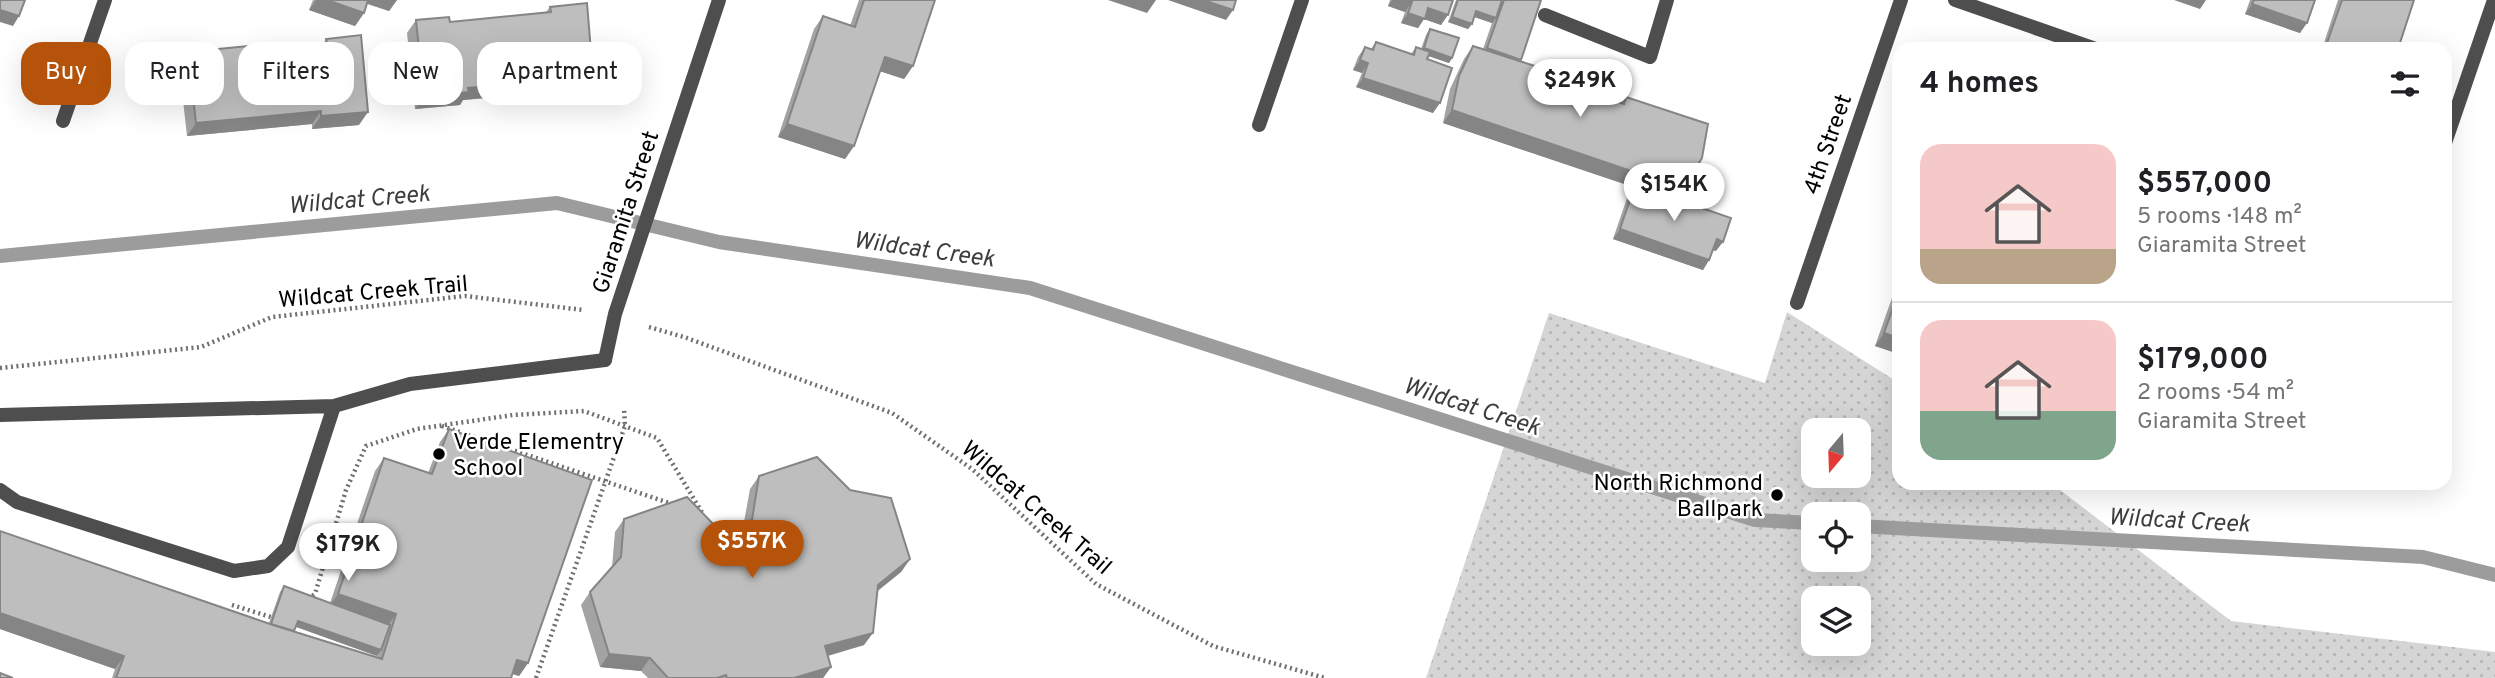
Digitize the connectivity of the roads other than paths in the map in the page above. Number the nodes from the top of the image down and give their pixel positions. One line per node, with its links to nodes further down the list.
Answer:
1 (105, 0): 10 (street)
2 (719, 0): 14 (street, Giaramita Street)
3 (1302, 0): 12 (street)
4 (1667, 0): 8 (street)
5 (1901, 0): 13 (street, 4th Street)
6 (1955, 0): 9 (street)
7 (2494, 0): 11 (street)
8 (1545, 15)
9 (2076, 42)
10 (63, 121)
11 (2452, 123)
12 (1259, 125)
13 (1797, 303)
14 (334, 406): 15 (street); 16 (street)
15 (0, 415)
16 (0, 490)

